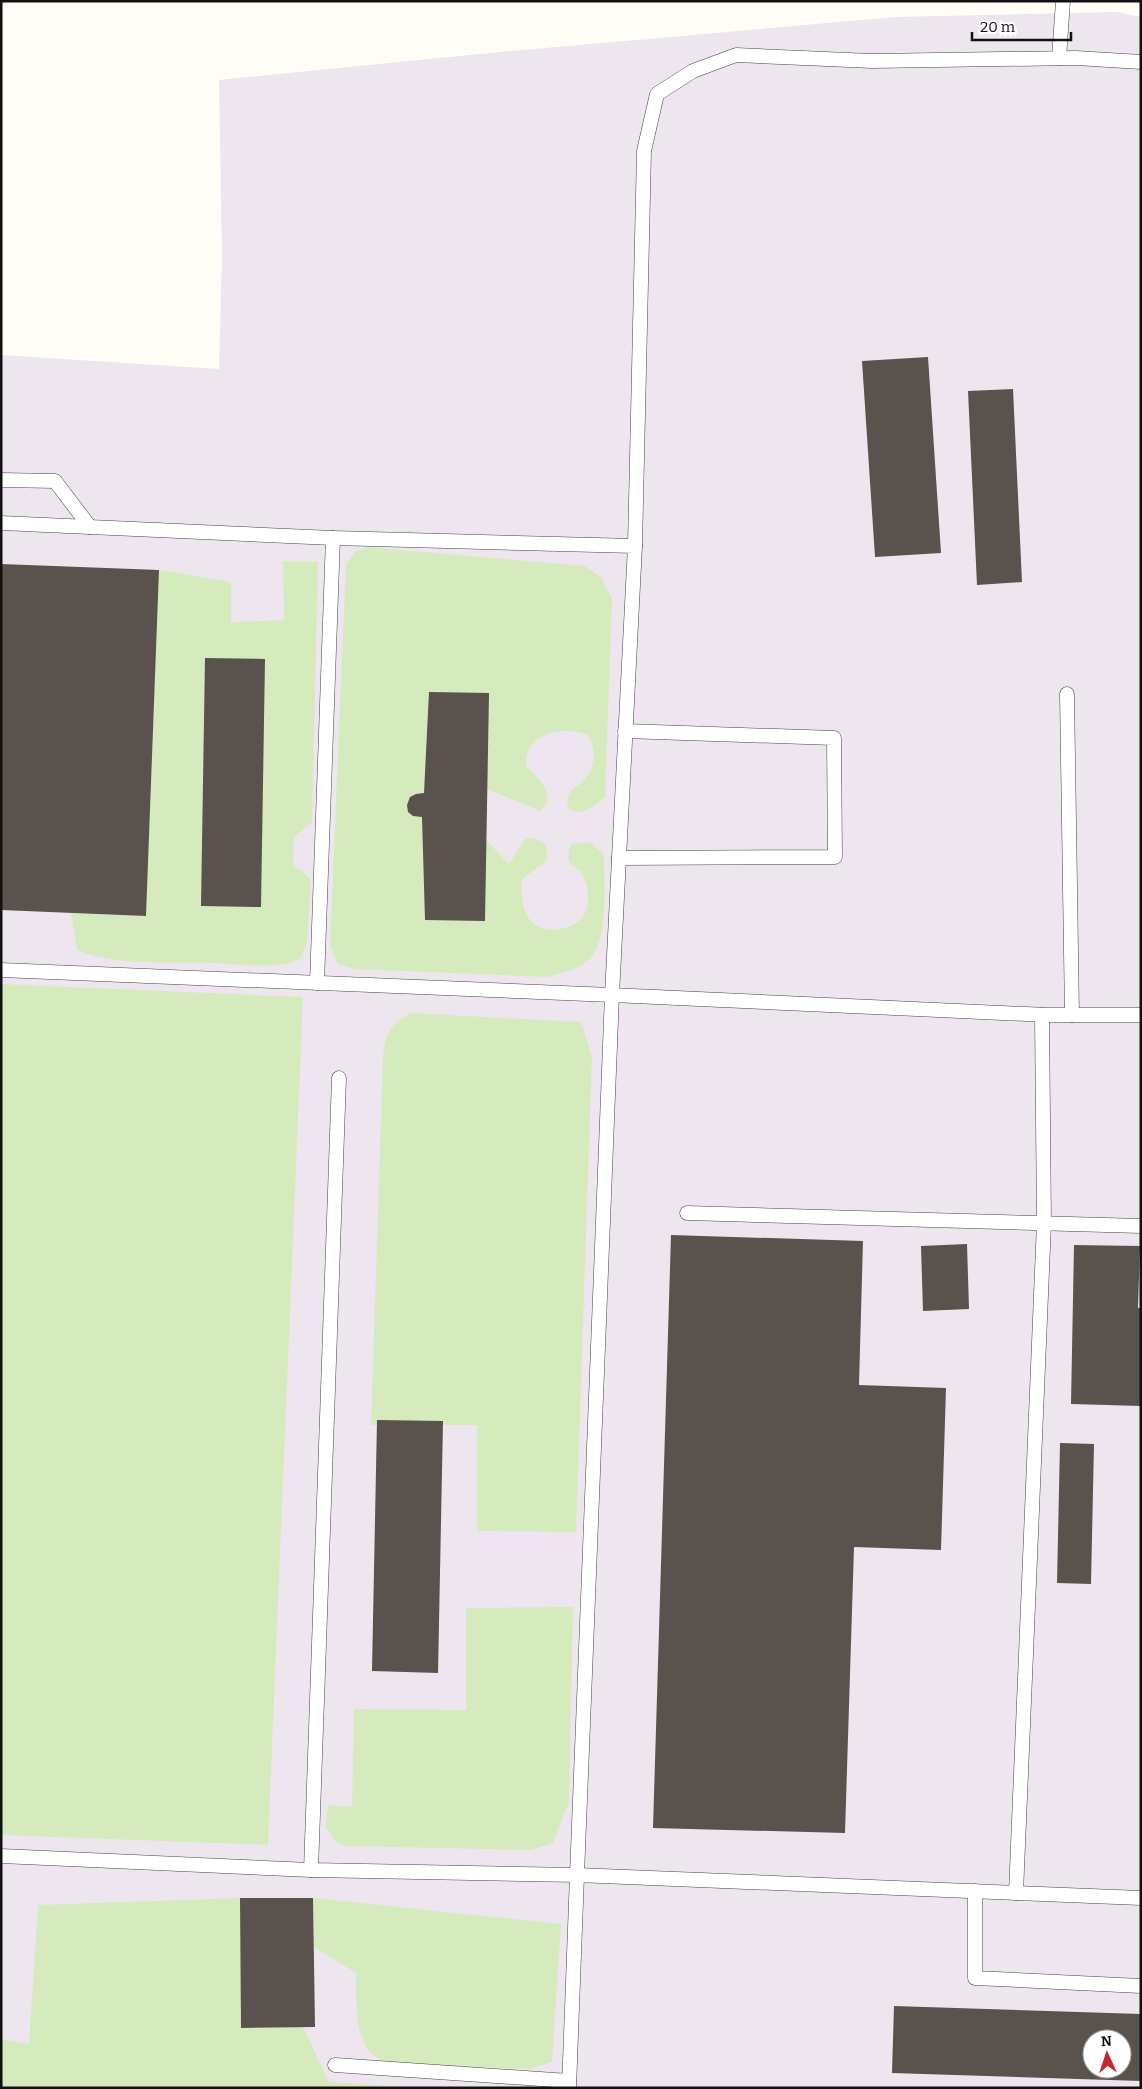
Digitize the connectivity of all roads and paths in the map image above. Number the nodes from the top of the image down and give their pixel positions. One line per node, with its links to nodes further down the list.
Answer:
1 (1063, 1): 2 (lane)
2 (1059, 58): 3 (lane); 8 (lane)
3 (1141, 62)
4 (1, 480): 6 (lane)
5 (1, 523): 6 (lane)
6 (90, 527): 7 (lane)
7 (333, 538): 8 (lane); 13 (lane)
8 (635, 546): 10 (lane)
9 (1067, 694): 16 (lane)
10 (625, 731): 11 (lane); 11 (lane)
11 (619, 858): 14 (lane)
12 (1, 970): 13 (lane)
13 (317, 983): 14 (lane)
14 (612, 995): 15 (lane); 24 (lane)
15 (1042, 1015): 16 (lane); 20 (lane)
16 (1072, 1015): 17 (lane)
17 (1141, 1015)
18 (339, 1078): 23 (lane)
19 (687, 1213): 20 (lane)
20 (1044, 1223): 21 (lane); 26 (lane)
21 (1141, 1226)
22 (1, 1856): 23 (lane)
23 (311, 1870): 24 (lane)
24 (578, 1875): 25 (lane); 30 (lane)
25 (974, 1891): 26 (lane); 28 (lane)
26 (1016, 1893): 27 (lane)
27 (1141, 1898)
28 (1141, 1986)
29 (335, 2065): 30 (lane)
30 (569, 2084)

